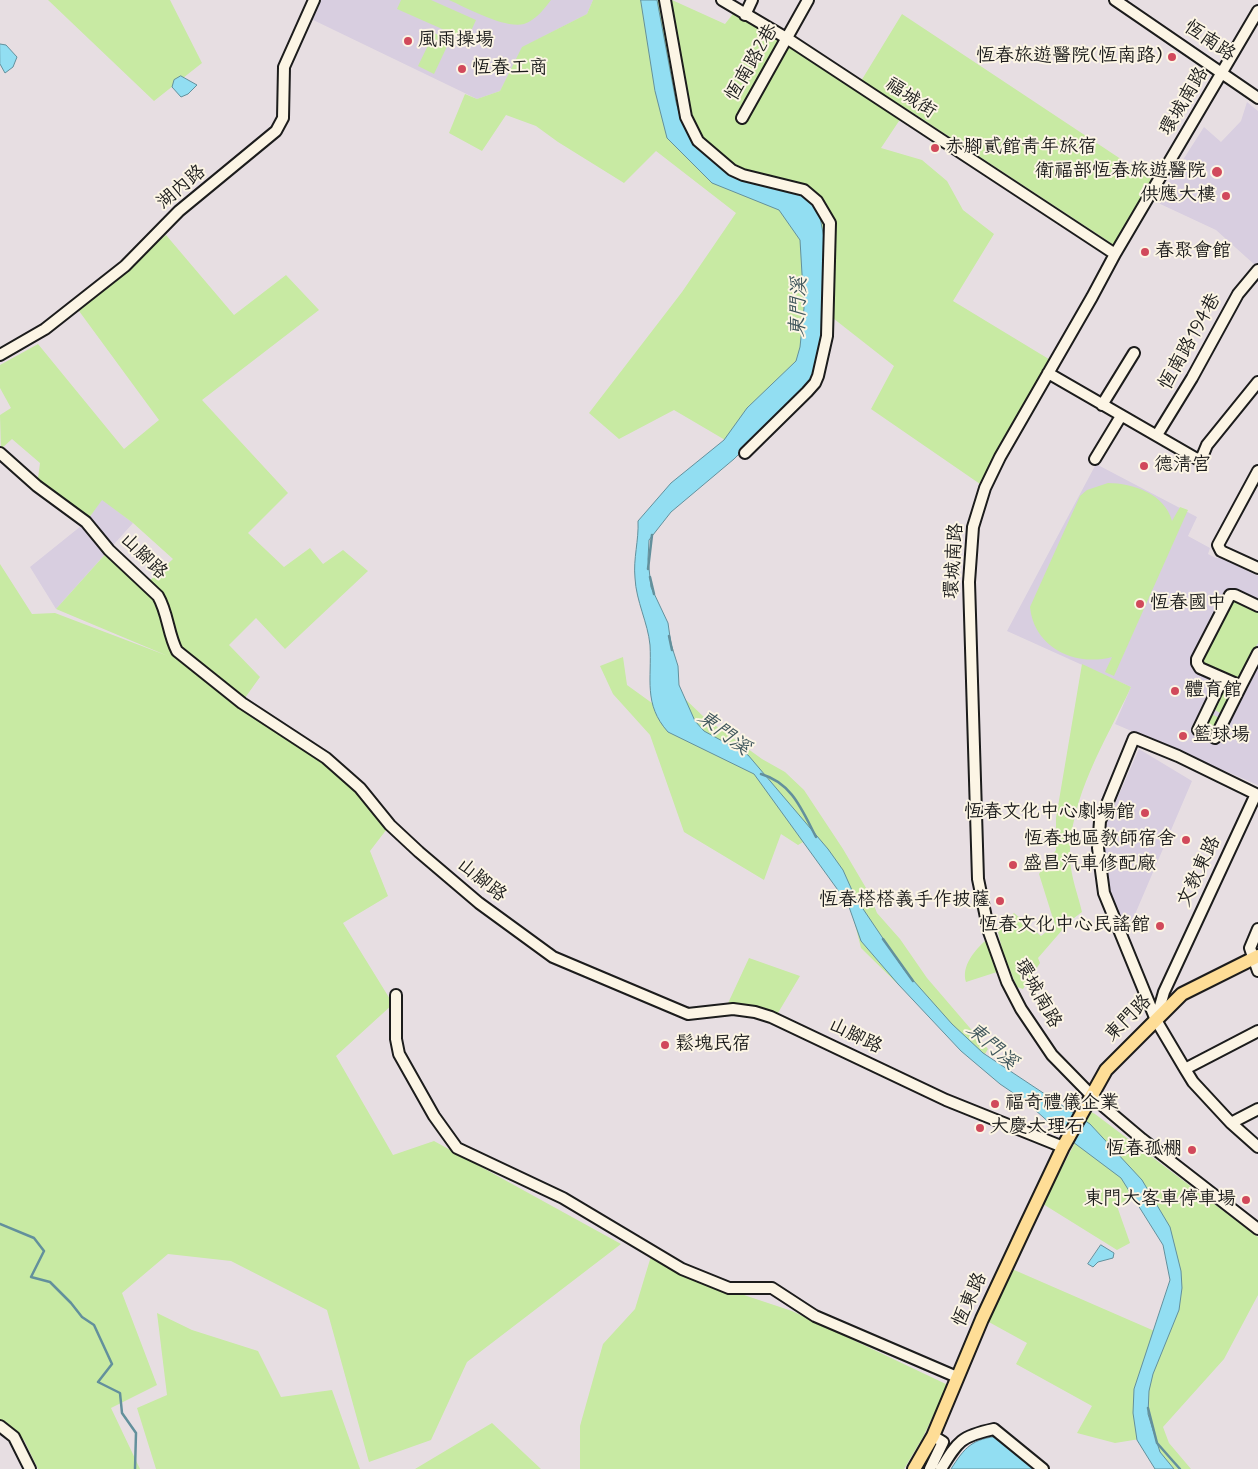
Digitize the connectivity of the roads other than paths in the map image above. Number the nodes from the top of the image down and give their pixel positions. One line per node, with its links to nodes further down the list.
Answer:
1 (314, 0): 16 (street, 湖內路)
2 (665, 0): 23 (street)
3 (722, 0): 8 (street, 福城街)
4 (752, 0): 8 (street)
5 (808, 0): 9 (street, 恆南路2巷)
6 (1115, 0): 10 (street, 恆南路)
7 (1258, 12): 10 (street, 環城南路)
8 (745, 15): 9 (street, 福城街)
9 (788, 39): 12 (street, 恆南路2巷); 13 (street, 福城街)
10 (1223, 72): 11 (street, 恆南路); 13 (street, 環城南路)
11 (1256, 94)
12 (742, 118)
13 (1114, 254): 17 (street, 環城南路)
14 (1258, 270): 21 (street, 恆南路194巷)
15 (1134, 354): 19 (street)
16 (0, 355)
17 (1048, 373): 19 (street); 44 (street, 環城南路)
18 (1258, 382): 21 (street)
19 (1102, 405): 20 (street)
20 (1121, 416): 21 (street); 24 (street)
21 (1157, 435)
22 (0, 453): 47 (street, 山腳路)
23 (745, 453)
24 (1095, 459)
25 (1258, 471): 26 (street)
26 (1253, 491): 27 (street)
27 (1258, 568)
28 (1258, 606): 30 (street)
29 (1257, 656): 31 (street)
30 (1223, 678): 31 (street); 32 (street)
31 (1241, 686): 33 (street)
32 (1207, 710): 33 (street); 34 (street)
33 (1225, 718): 35 (street)
34 (1198, 730)
35 (1215, 738)
36 (1257, 795): 41 (street, 文教東路); 41 (street)
37 (1258, 929): 38 (street)
38 (1255, 958): 39 (street); 41 (main road, 東門路)
39 (1258, 971)
40 (396, 995): 50 (street)
41 (1156, 1020): 43 (street); 44 (main road, 東門路)
42 (1258, 1031): 43 (street)
43 (1185, 1069): 46 (street)
44 (1091, 1094): 47 (main road, 東門路); 49 (street, 環城南路)
45 (1258, 1109): 46 (street)
46 (1231, 1123): 48 (street)
47 (1065, 1144): 50 (main road, 恆東路)
48 (1258, 1147)
49 (1258, 1230)
50 (957, 1376): 52 (main road, 恆東路)
51 (0, 1426): 53 (street)
52 (933, 1436): 54 (main road, 恆東路); 55 (street)
53 (30, 1469)
54 (914, 1469)
55 (930, 1469)
56 (941, 1469): 57 (street)
57 (1043, 1469)

